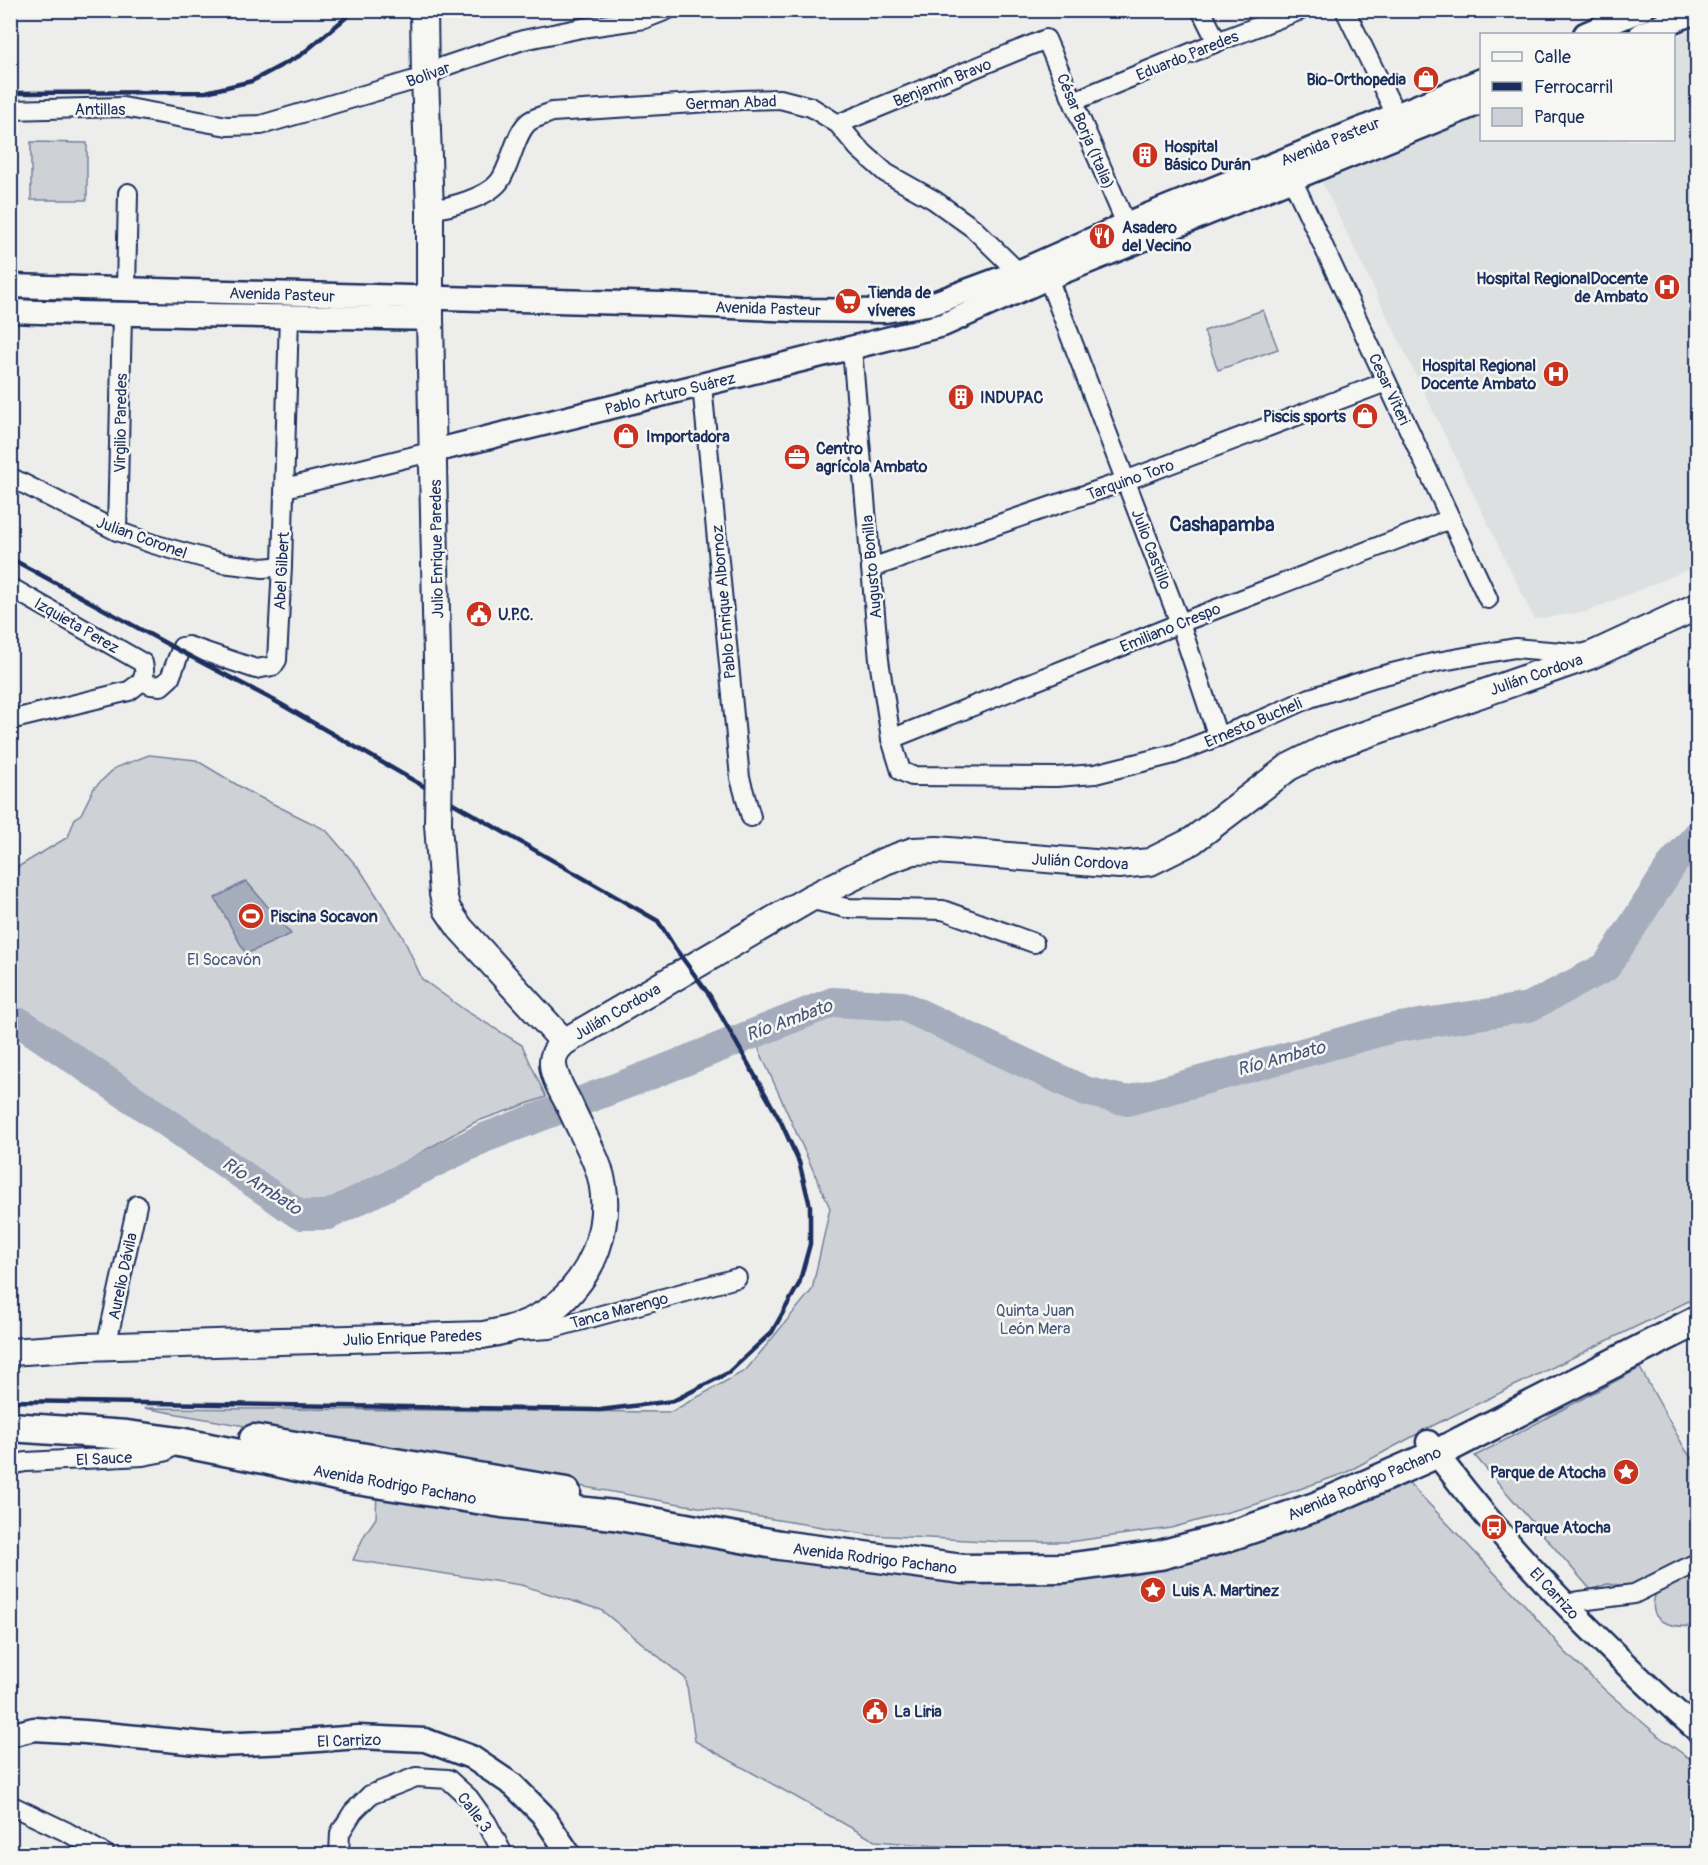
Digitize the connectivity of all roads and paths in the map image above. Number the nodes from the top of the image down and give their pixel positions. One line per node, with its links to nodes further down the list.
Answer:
1 (424, 10): 12 (main road, Julio Enrique Paredes)
2 (667, 10): 12 (street, Bolivar)
3 (1201, 10): 11 (street)
4 (1301, 10): 11 (street, Eduardo Paredes)
5 (1345, 10): 19 (street)
6 (1641, 10): 8 (street)
7 (1698, 10): 9 (street)
8 (1587, 33)
9 (1643, 33)
10 (1046, 39): 14 (street, César Borja (Italia)); 18 (street, Benjamin Bravo)
11 (1217, 42): 14 (street, Eduardo Paredes)
12 (425, 77): 17 (street, Bolivar); 22 (main road, Julio Enrique Paredes)
13 (1480, 81): 19 (street, Avenida Pasteur)
14 (1074, 101): 23 (street, César Borja (Italia))
15 (1480, 103): 19 (street, Avenida Pasteur)
16 (10, 110): 17 (street, Antillas)
17 (188, 119)
18 (838, 124): 22 (street, German Abad); 25 (street, German Abad)
19 (1401, 124): 20 (street, Avenida Pasteur); 23 (street, Avenida Pasteur)
20 (1292, 179): 24 (street, Avenida Pasteur); 33 (street, Cesar Viteri)
21 (128, 193): 27 (street)
22 (430, 210): 28 (main road, Julio Enrique Paredes)
23 (1126, 224): 24 (street, Avenida Pasteur)
24 (1044, 270): 25 (street, Avenida Pasteur); 32 (street, Pablo Arturo Suárez); 37 (street, Julio Castillo)
25 (1018, 272): 28 (street, Avenida Pasteur)
26 (10, 286): 27 (street, Avenida Pasteur)
27 (126, 289): 28 (street, Avenida Pasteur)
28 (430, 308): 31 (street, Avenida Pasteur); 35 (main road, Julio Enrique Paredes)
29 (10, 311): 30 (street, Avenida Pasteur)
30 (122, 315): 31 (street, Avenida Pasteur); 40 (street, Virgilio Paredes)
31 (289, 315): 38 (street, Abel Gilbert)
32 (852, 349): 34 (street, Pablo Arturo Suárez); 42 (street, Augusto Bonilla)
33 (1386, 382): 37 (street, Tarquino Toro); 39 (street, Cesar Viteri)
34 (702, 385): 35 (street, Pablo Arturo Suárez); 53 (street, Pablo Enrique Albornoz)
35 (434, 451): 38 (street, Pablo Arturo Suárez); 56 (main road, Julio Enrique Paredes, bridge)
36 (10, 477): 40 (street, Julian Coronel)
37 (1125, 481): 42 (street, Tarquino Toro); 46 (street, Julio Castillo)
38 (285, 488): 41 (street, Abel Gilbert)
39 (1450, 519): 44 (street, Cesar Viteri); 46 (street, Emiliano Crespo)
40 (117, 531): 41 (street, Julian Coronel)
41 (282, 566): 48 (street, Abel Gilbert)
42 (871, 568): 51 (street, Augusto Bonilla)
43 (10, 587): 48 (street, Izquieta Perez)
44 (1488, 599)
45 (1698, 606): 47 (main road, Julián Cordova)
46 (1180, 623): 50 (street, Julio Castillo); 51 (street, Emiliano Crespo)
47 (1592, 655): 50 (street, Ernesto Bucheli); 54 (main road, Julián Cordova)
48 (143, 672): 49 (street)
49 (10, 720)
50 (1218, 737): 52 (street, Ernesto Bucheli)
51 (891, 739): 52 (street, Augusto Bonilla)
52 (912, 776)
53 (751, 817)
54 (809, 899): 55 (street); 56 (main road, Julián Cordova)
55 (1034, 943)
56 (564, 1042): 57 (main road, Julián Cordova)
57 (557, 1079): 62 (main road, Julio Enrique Paredes)
58 (137, 1205): 63 (street, Aurelio Dávila)
59 (737, 1278): 62 (street, Tanca Marengo)
60 (1698, 1305): 68 (main road, Avenida Rodrigo Pachano)
61 (1698, 1320): 68 (main road, Avenida Rodrigo Pachano)
62 (500, 1332): 63 (main road, Julio Enrique Paredes)
63 (106, 1347): 64 (main road, Julio Enrique Paredes)
64 (10, 1352)
65 (10, 1412): 67 (main road, Avenida Rodrigo Pachano)
66 (10, 1427): 67 (main road, Avenida Rodrigo Pachano)
67 (182, 1435): 68 (main road, Avenida Rodrigo Pachano); 69 (street, El Sauce)
68 (1432, 1448): 71 (street, El Carrizo)
69 (10, 1466)
70 (1698, 1562): 71 (street)
71 (1565, 1603): 72 (street, El Carrizo)
72 (1698, 1731)
73 (10, 1735): 78 (street, El Carrizo)
74 (10, 1805): 75 (street)
75 (105, 1854)
76 (339, 1854): 77 (street, Calle 3)
77 (503, 1854)
78 (569, 1854)

